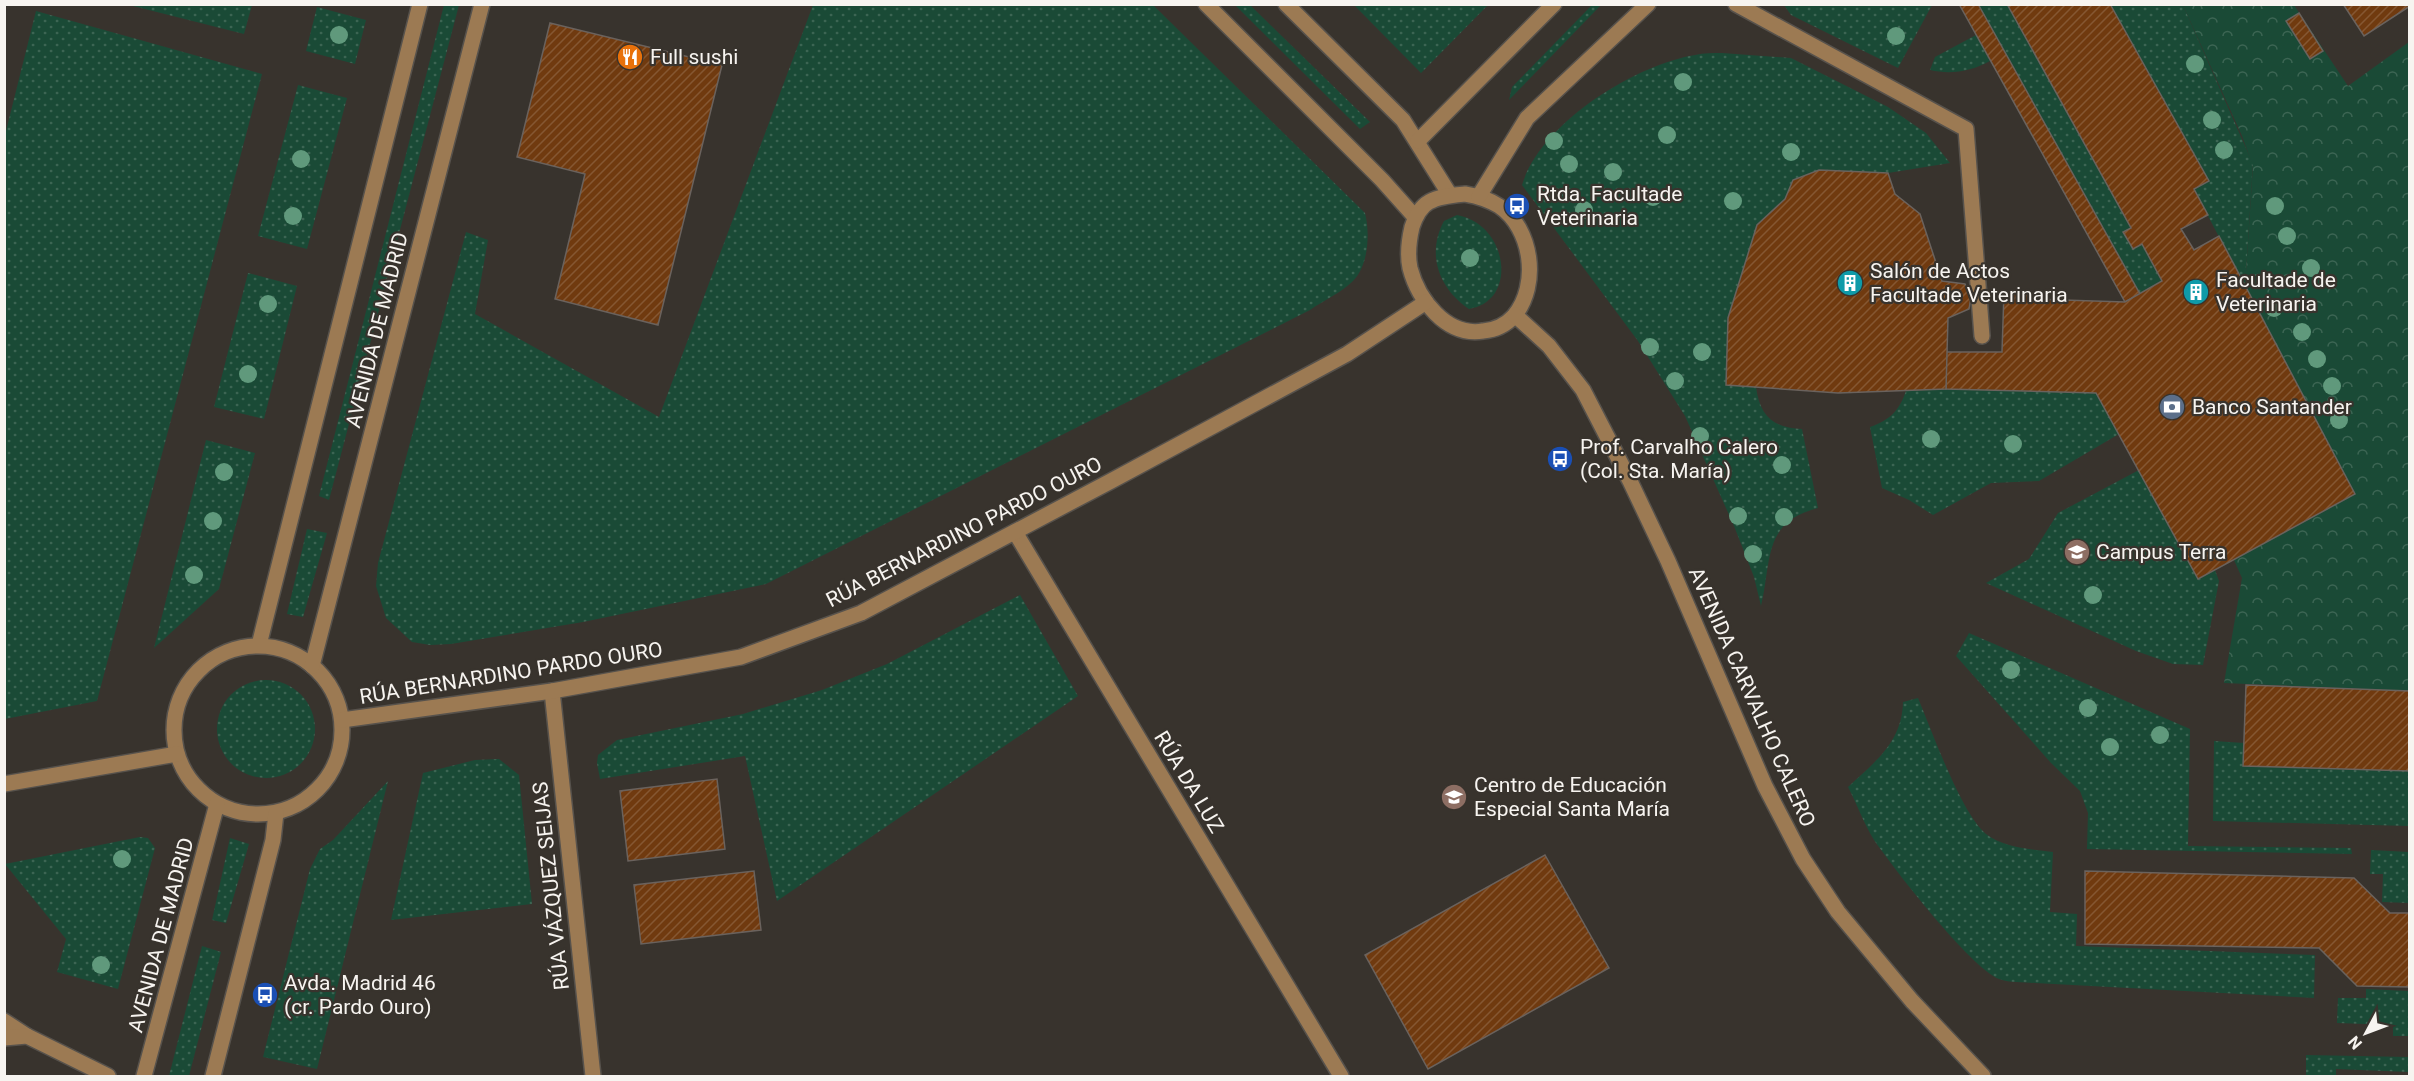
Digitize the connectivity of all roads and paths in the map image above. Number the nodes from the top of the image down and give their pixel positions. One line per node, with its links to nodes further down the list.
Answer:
1 (420, 4): 16 (street, AVENIDA DE MADRID)
2 (482, 4): 17 (street, AVENIDA DE MADRID)
3 (1206, 4): 11 (street)
4 (1286, 4): 8 (street)
5 (1554, 4): 8 (street)
6 (1648, 4): 10 (street)
7 (1736, 4): 14 (street)
8 (1418, 141): 9 (street)
9 (1450, 195): 10 (street); 11 (street)
10 (1479, 196): 13 (street)
11 (1415, 217): 12 (street)
12 (1426, 302): 13 (street); 15 (street, RÚA BERNARDINO PARDO OURO)
13 (1515, 315): 32 (street, AVENIDA CARVALHO CALERO)
14 (1982, 336)
15 (1015, 532): 18 (street, RÚA BERNARDINO PARDO OURO); 31 (street, RÚA DA LUZ)
16 (259, 645): 17 (street); 20 (street)
17 (312, 666): 19 (street)
18 (552, 691): 19 (street, RÚA BERNARDINO PARDO OURO); 30 (street, RÚA VÁZQUEZ SEIJAS)
19 (342, 720): 23 (street)
20 (177, 754): 21 (street); 22 (street)
21 (4, 784)
22 (217, 804): 23 (street); 28 (street, AVENIDA DE MADRID)
23 (276, 813): 29 (street)
24 (4, 1021): 25 (street)
25 (27, 1036): 26 (street); 27 (street)
26 (4, 1038)
27 (108, 1077)
28 (144, 1077)
29 (213, 1077)
30 (593, 1077)
31 (1341, 1077)
32 (1983, 1077)

